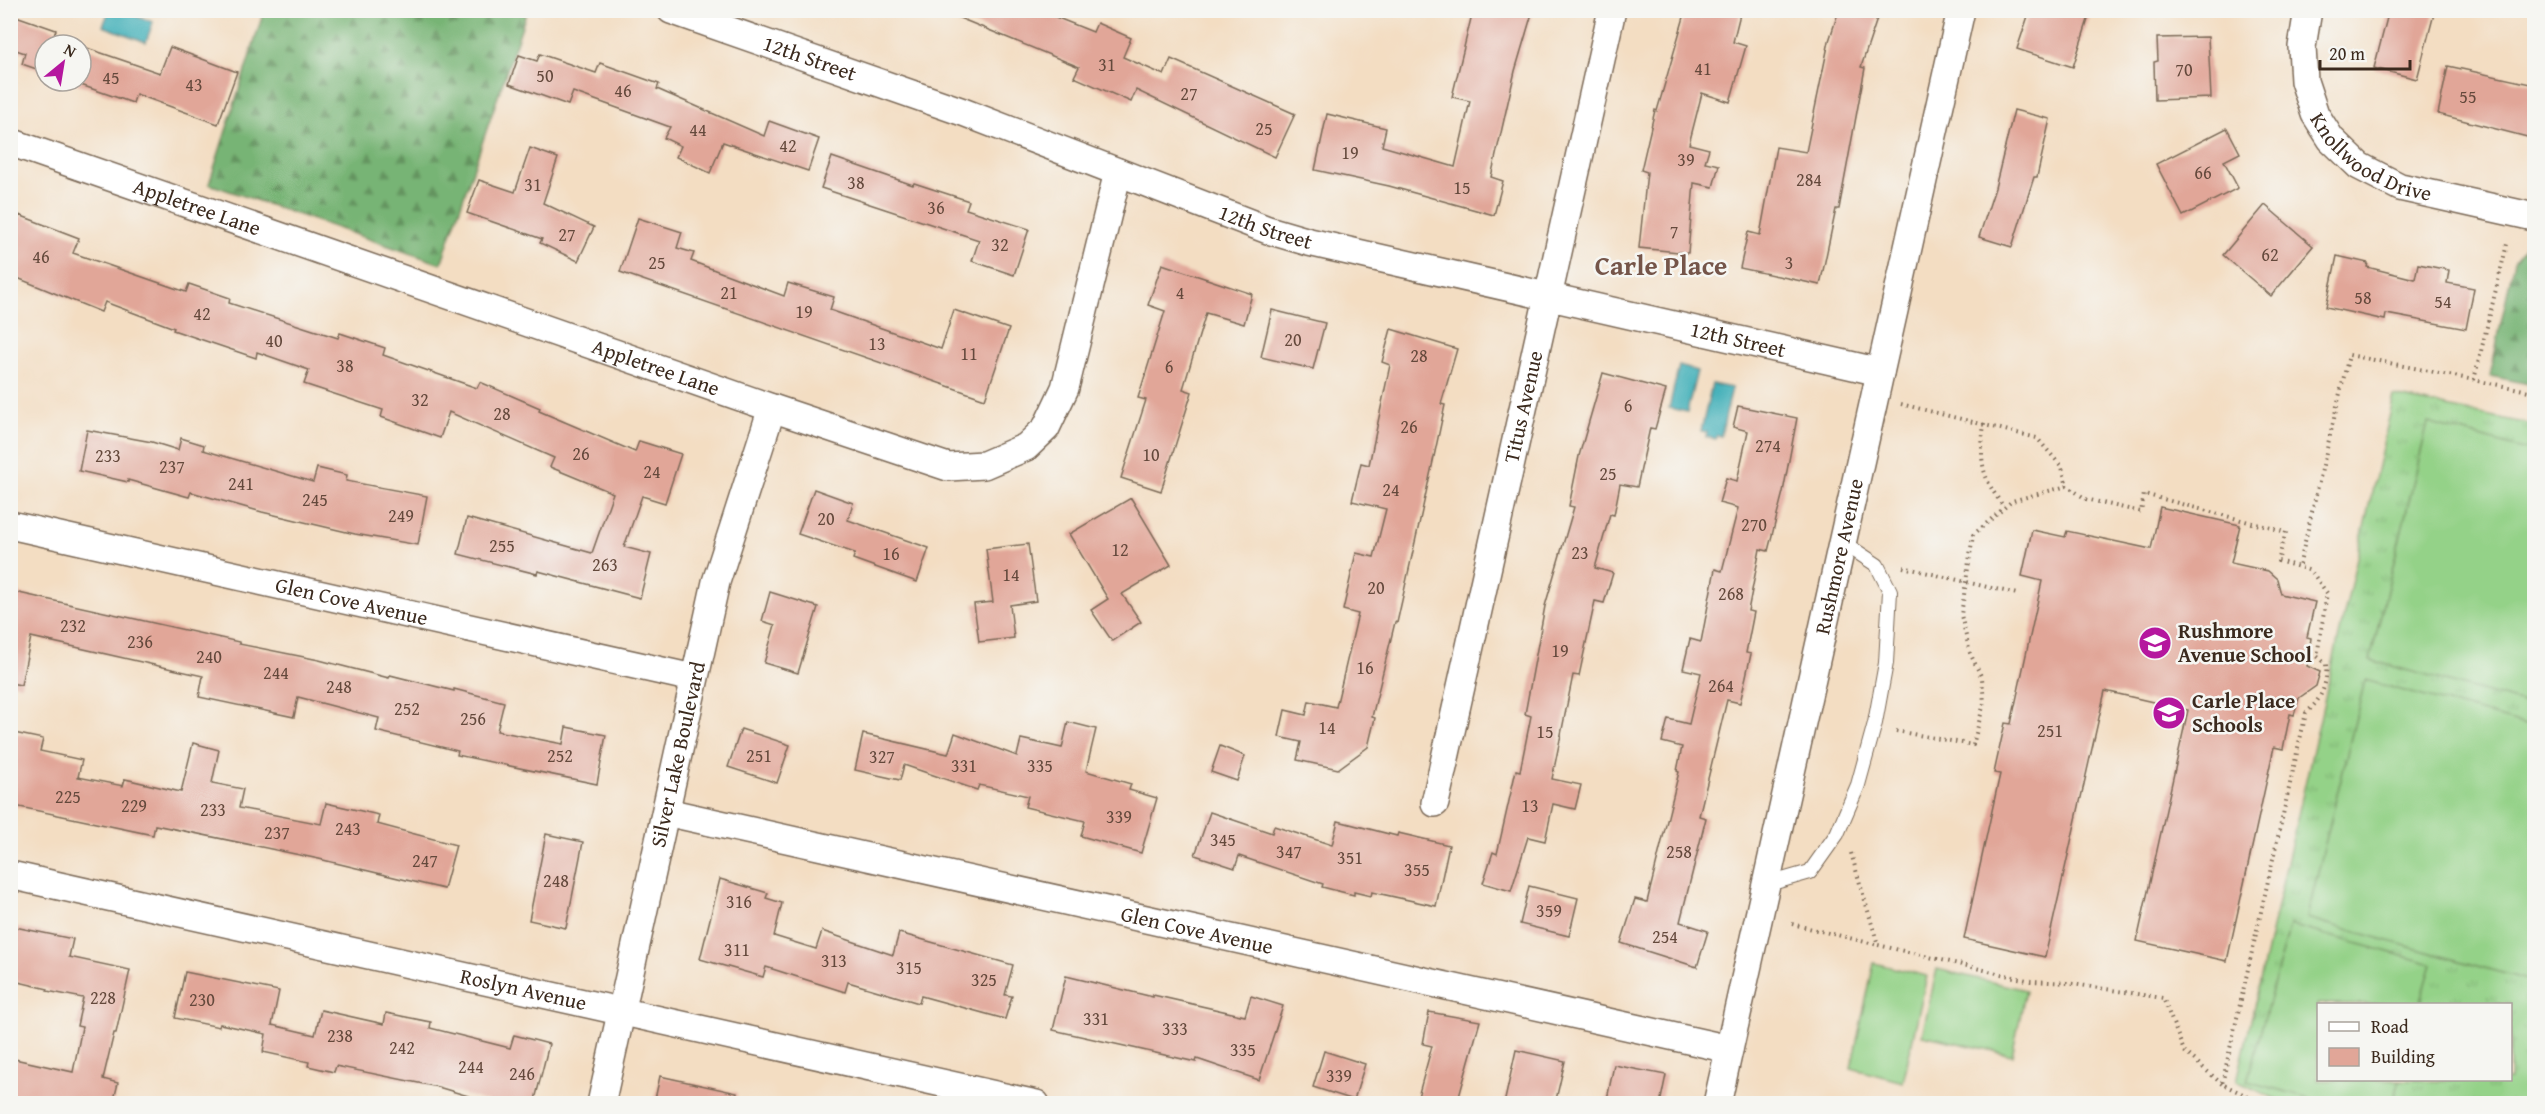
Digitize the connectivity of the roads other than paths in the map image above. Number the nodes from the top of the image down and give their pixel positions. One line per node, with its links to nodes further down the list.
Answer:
1 (671, 10): 6 (street, 12th Street)
2 (1612, 10): 8 (street, Titus Avenue)
3 (1961, 10): 9 (street, Rushmore Avenue)
4 (2307, 10): 7 (street, Knollwood Drive)
5 (10, 142): 10 (street, Appletree Lane)
6 (1118, 172): 8 (street, 12th Street); 10 (street, Appletree Lane)
7 (2525, 215)
8 (1548, 296): 9 (street, 12th Street); 14 (street, Titus Avenue)
9 (1880, 372): 12 (street, Rushmore Avenue)
10 (772, 408): 13 (street, Silver Lake Boulevard)
11 (10, 525): 13 (street, Glen Cove Avenue)
12 (1842, 542): 17 (street, Rushmore Avenue); 17 (lane)
13 (693, 678): 15 (street, Silver Lake Boulevard)
14 (1436, 803)
15 (666, 812): 18 (street, Silver Lake Boulevard); 19 (street, Glen Cove Avenue)
16 (10, 875): 18 (street, Roslyn Avenue)
17 (1765, 885): 19 (street, Rushmore Avenue)
18 (621, 1011): 20 (street, Silver Lake Boulevard); 21 (street, Roslyn Avenue)
19 (1729, 1049): 22 (street, Rushmore Avenue)
20 (601, 1104)
21 (1036, 1104)
22 (1716, 1104)

